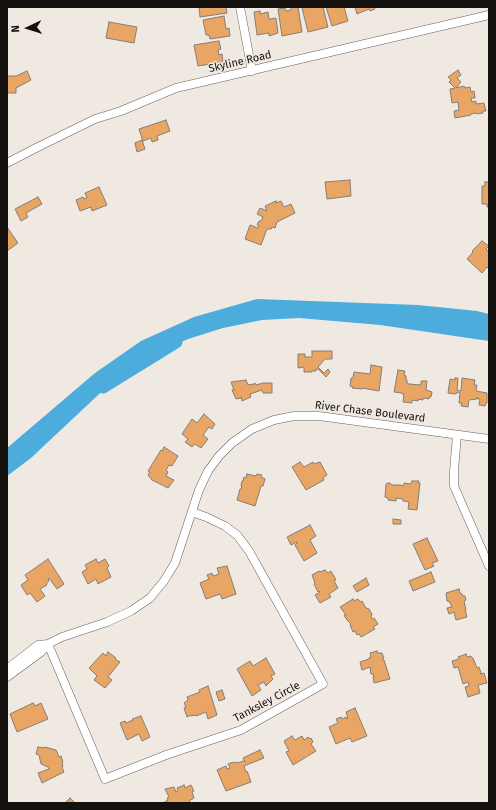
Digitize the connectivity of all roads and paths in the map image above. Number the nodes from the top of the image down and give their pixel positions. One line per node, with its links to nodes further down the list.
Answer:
1 (240, 7): 3 (street)
2 (489, 17): 3 (street, Skyline Road)
3 (252, 70): 4 (street, Skyline Road)
4 (7, 163)
5 (457, 435): 6 (street, River Chase Boulevard); 7 (street, River Chase Boulevard); 8 (street)
6 (489, 439)
7 (192, 512): 9 (street, River Chase Boulevard); 9 (street, Tanksley Circle)
8 (489, 566)
9 (48, 644): 10 (street, River Chase Boulevard); 11 (street, River Chase Boulevard)
10 (7, 669)
11 (7, 677)

